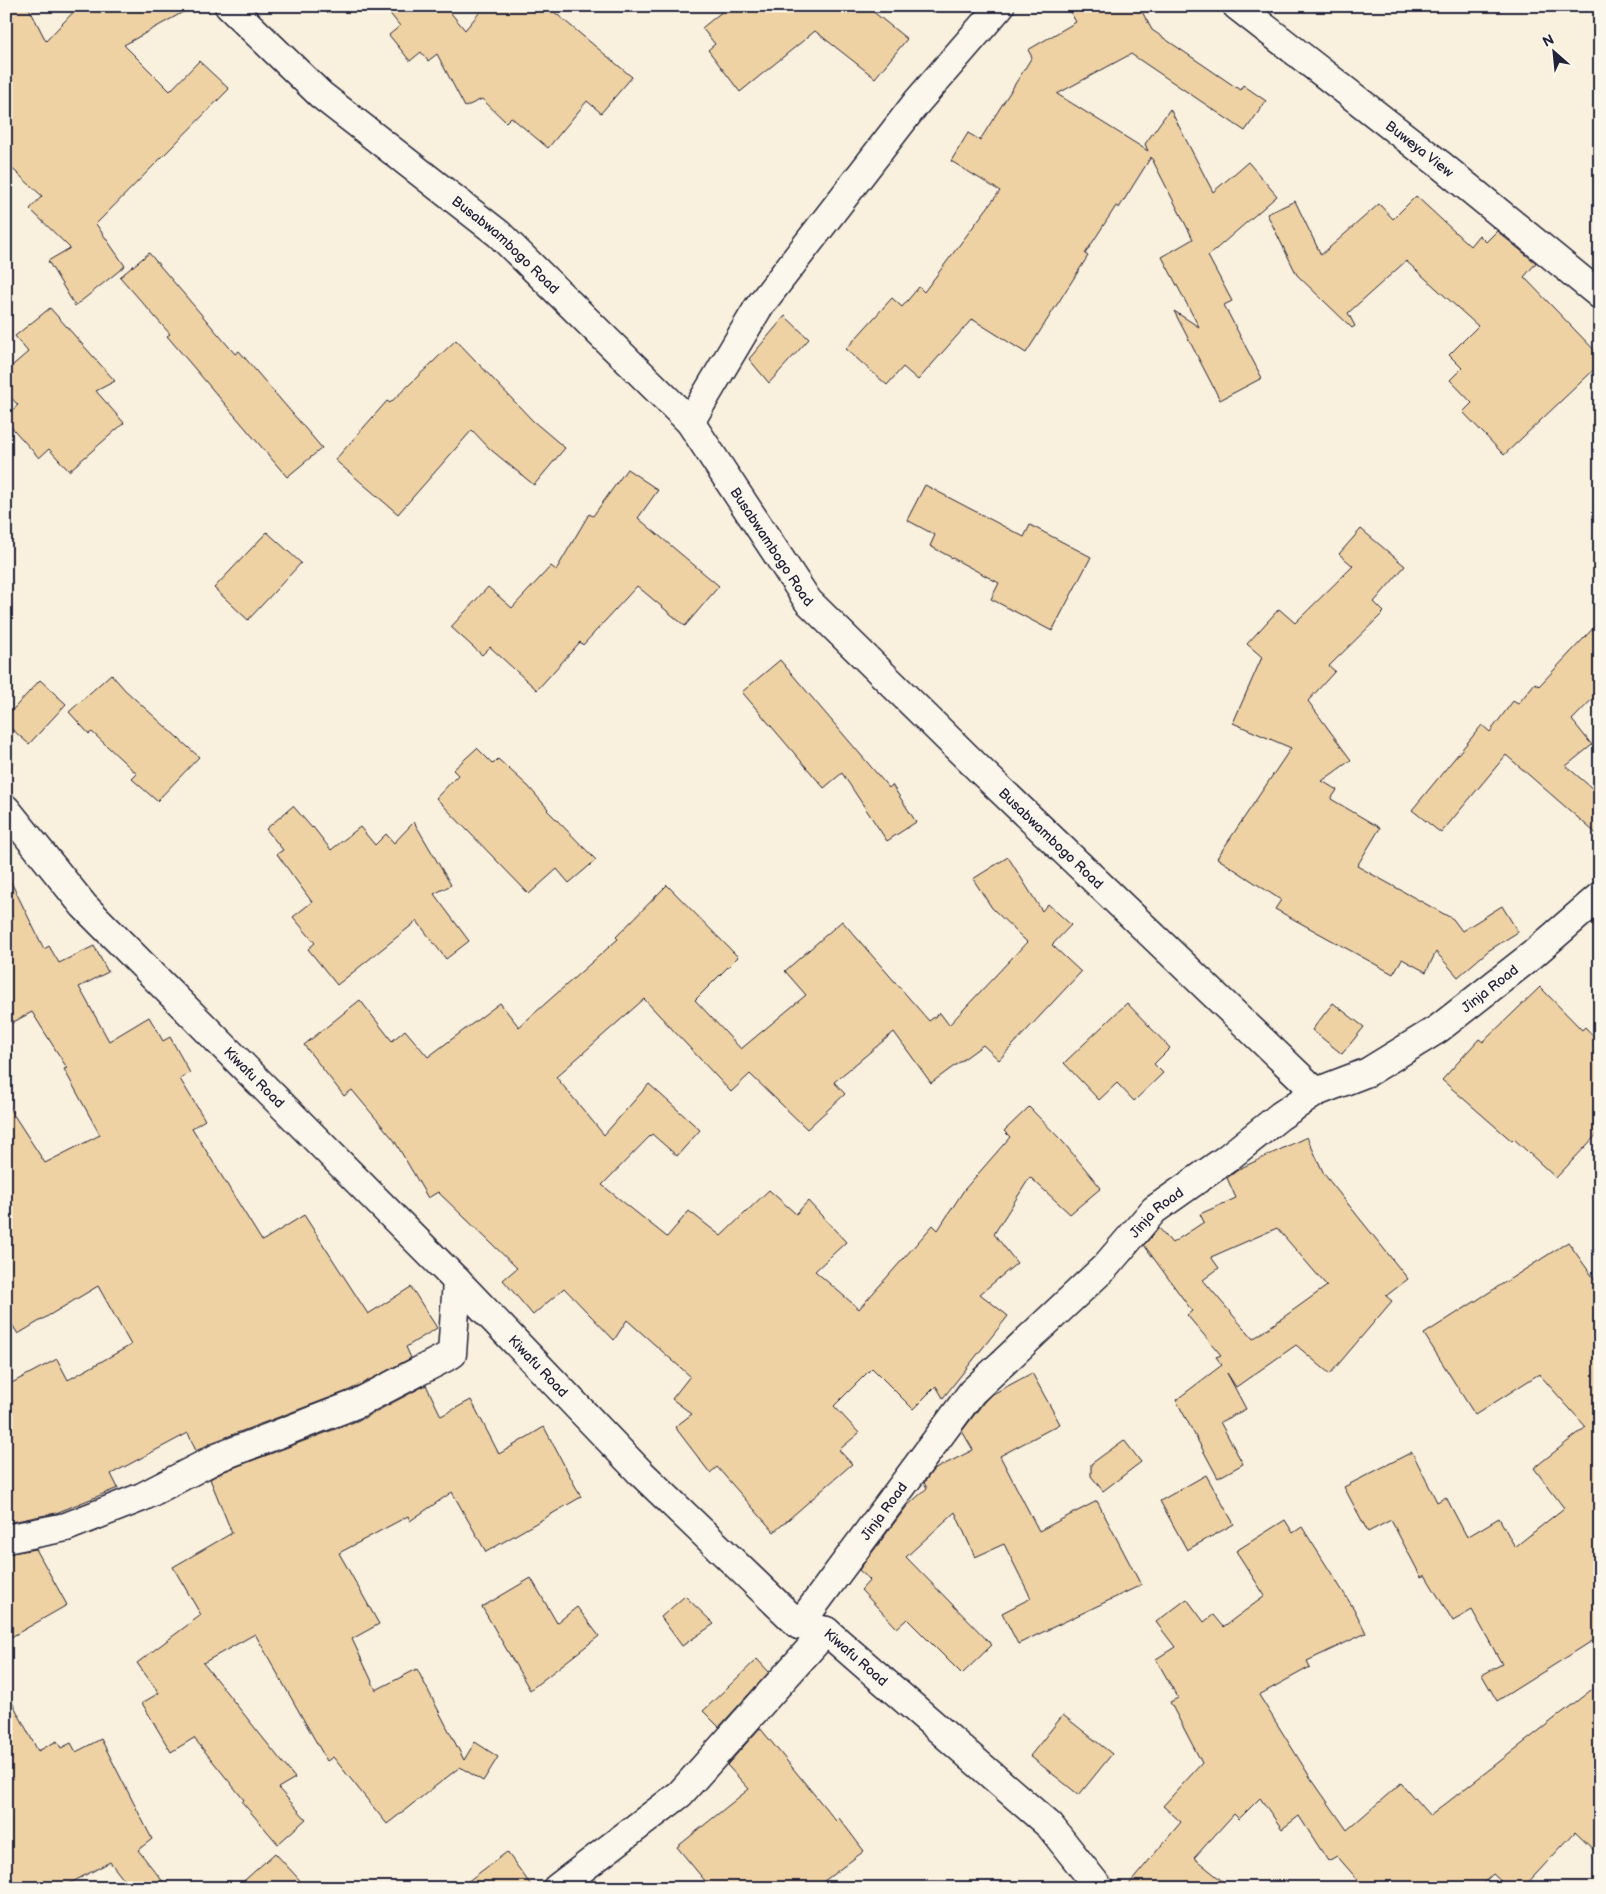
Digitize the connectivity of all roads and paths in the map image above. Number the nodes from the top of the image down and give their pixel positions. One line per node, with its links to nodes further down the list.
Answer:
1 (229, 6): 5 (street, Busabwambogo Road)
2 (1000, 6): 5 (street)
3 (1237, 6): 4 (street, Buweya View)
4 (1600, 295)
5 (690, 422): 8 (street, Busabwambogo Road)
6 (6, 810): 9 (street, Kiwafu Road)
7 (1600, 896): 8 (street, Jinja Road)
8 (1316, 1092): 11 (street, Jinja Road)
9 (457, 1281): 10 (street); 11 (street, Kiwafu Road)
10 (6, 1539)
11 (798, 1625): 12 (street, Kiwafu Road)
12 (826, 1631): 13 (street); 14 (street, Kiwafu Road)
13 (557, 1888)
14 (1099, 1888)

